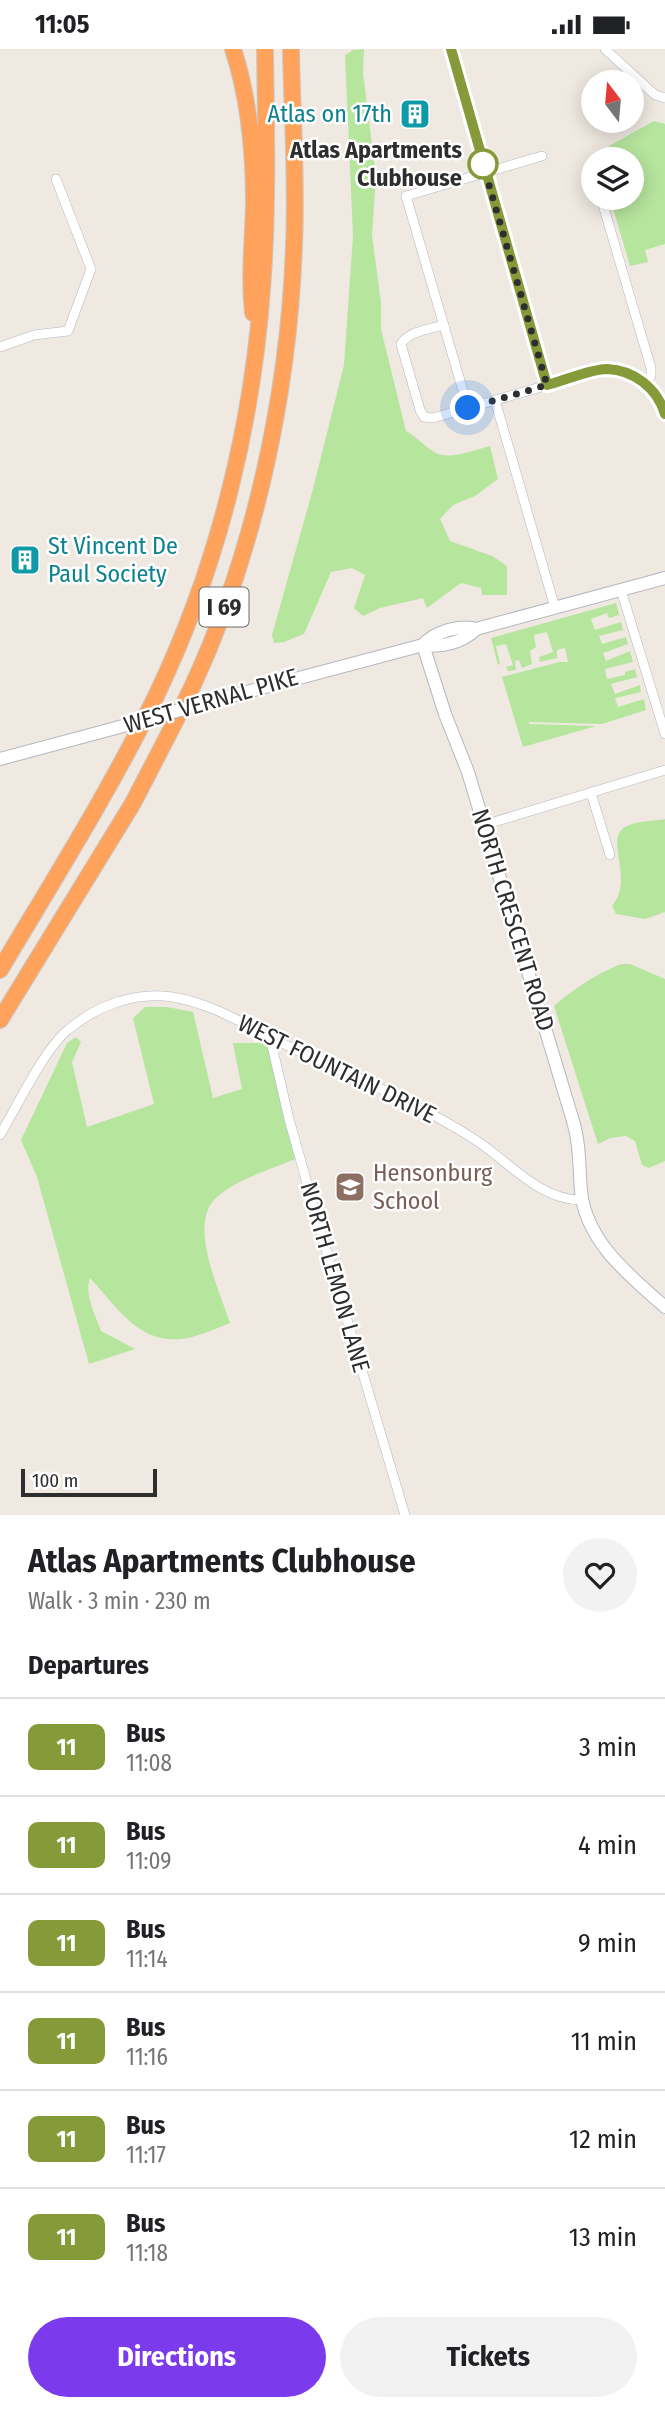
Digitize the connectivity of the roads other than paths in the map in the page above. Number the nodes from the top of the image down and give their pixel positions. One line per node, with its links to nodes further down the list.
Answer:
1 (233, 49): 14 (highway)
2 (265, 49): 14 (highway, I 69)
3 (291, 49): 8 (highway, I 69)
4 (302, 49): 8 (highway)
5 (451, 49): 10 (street)
6 (605, 49): 7 (street)
7 (665, 97)
8 (294, 145): 32 (highway, I 69)
9 (542, 156): 10 (street)
10 (486, 173): 13 (street); 17 (street)
11 (56, 179): 15 (street)
12 (605, 210): 16 (street)
13 (444, 325): 19 (street); 19 (street)
14 (257, 343): 31 (highway, I 69)
15 (0, 347)
16 (646, 384): 17 (street); 20 (street)
17 (547, 385): 18 (street)
18 (495, 400): 19 (street); 23 (street)
19 (468, 408)
20 (665, 414)
21 (665, 578): 22 (street, WEST VERNAL PIKE)
22 (621, 590): 23 (street, WEST VERNAL PIKE); 25 (street)
23 (555, 608): 24 (street, WEST VERNAL PIKE)
24 (423, 645): 26 (street, WEST VERNAL PIKE, bridge); 29 (street, NORTH CRESCENT ROAD)
25 (665, 734)
26 (0, 759)
27 (665, 769): 28 (street)
28 (591, 793): 29 (street); 30 (street)
29 (484, 825): 35 (street, NORTH CRESCENT ROAD)
30 (610, 855)
31 (0, 969)
32 (0, 1020)
33 (270, 1037): 34 (street, WEST FOUNTAIN DRIVE); 35 (street, WEST FOUNTAIN DRIVE); 37 (street, NORTH LEMON LANE)
34 (0, 1135)
35 (583, 1200): 36 (street)
36 (665, 1307)
37 (405, 1515)

